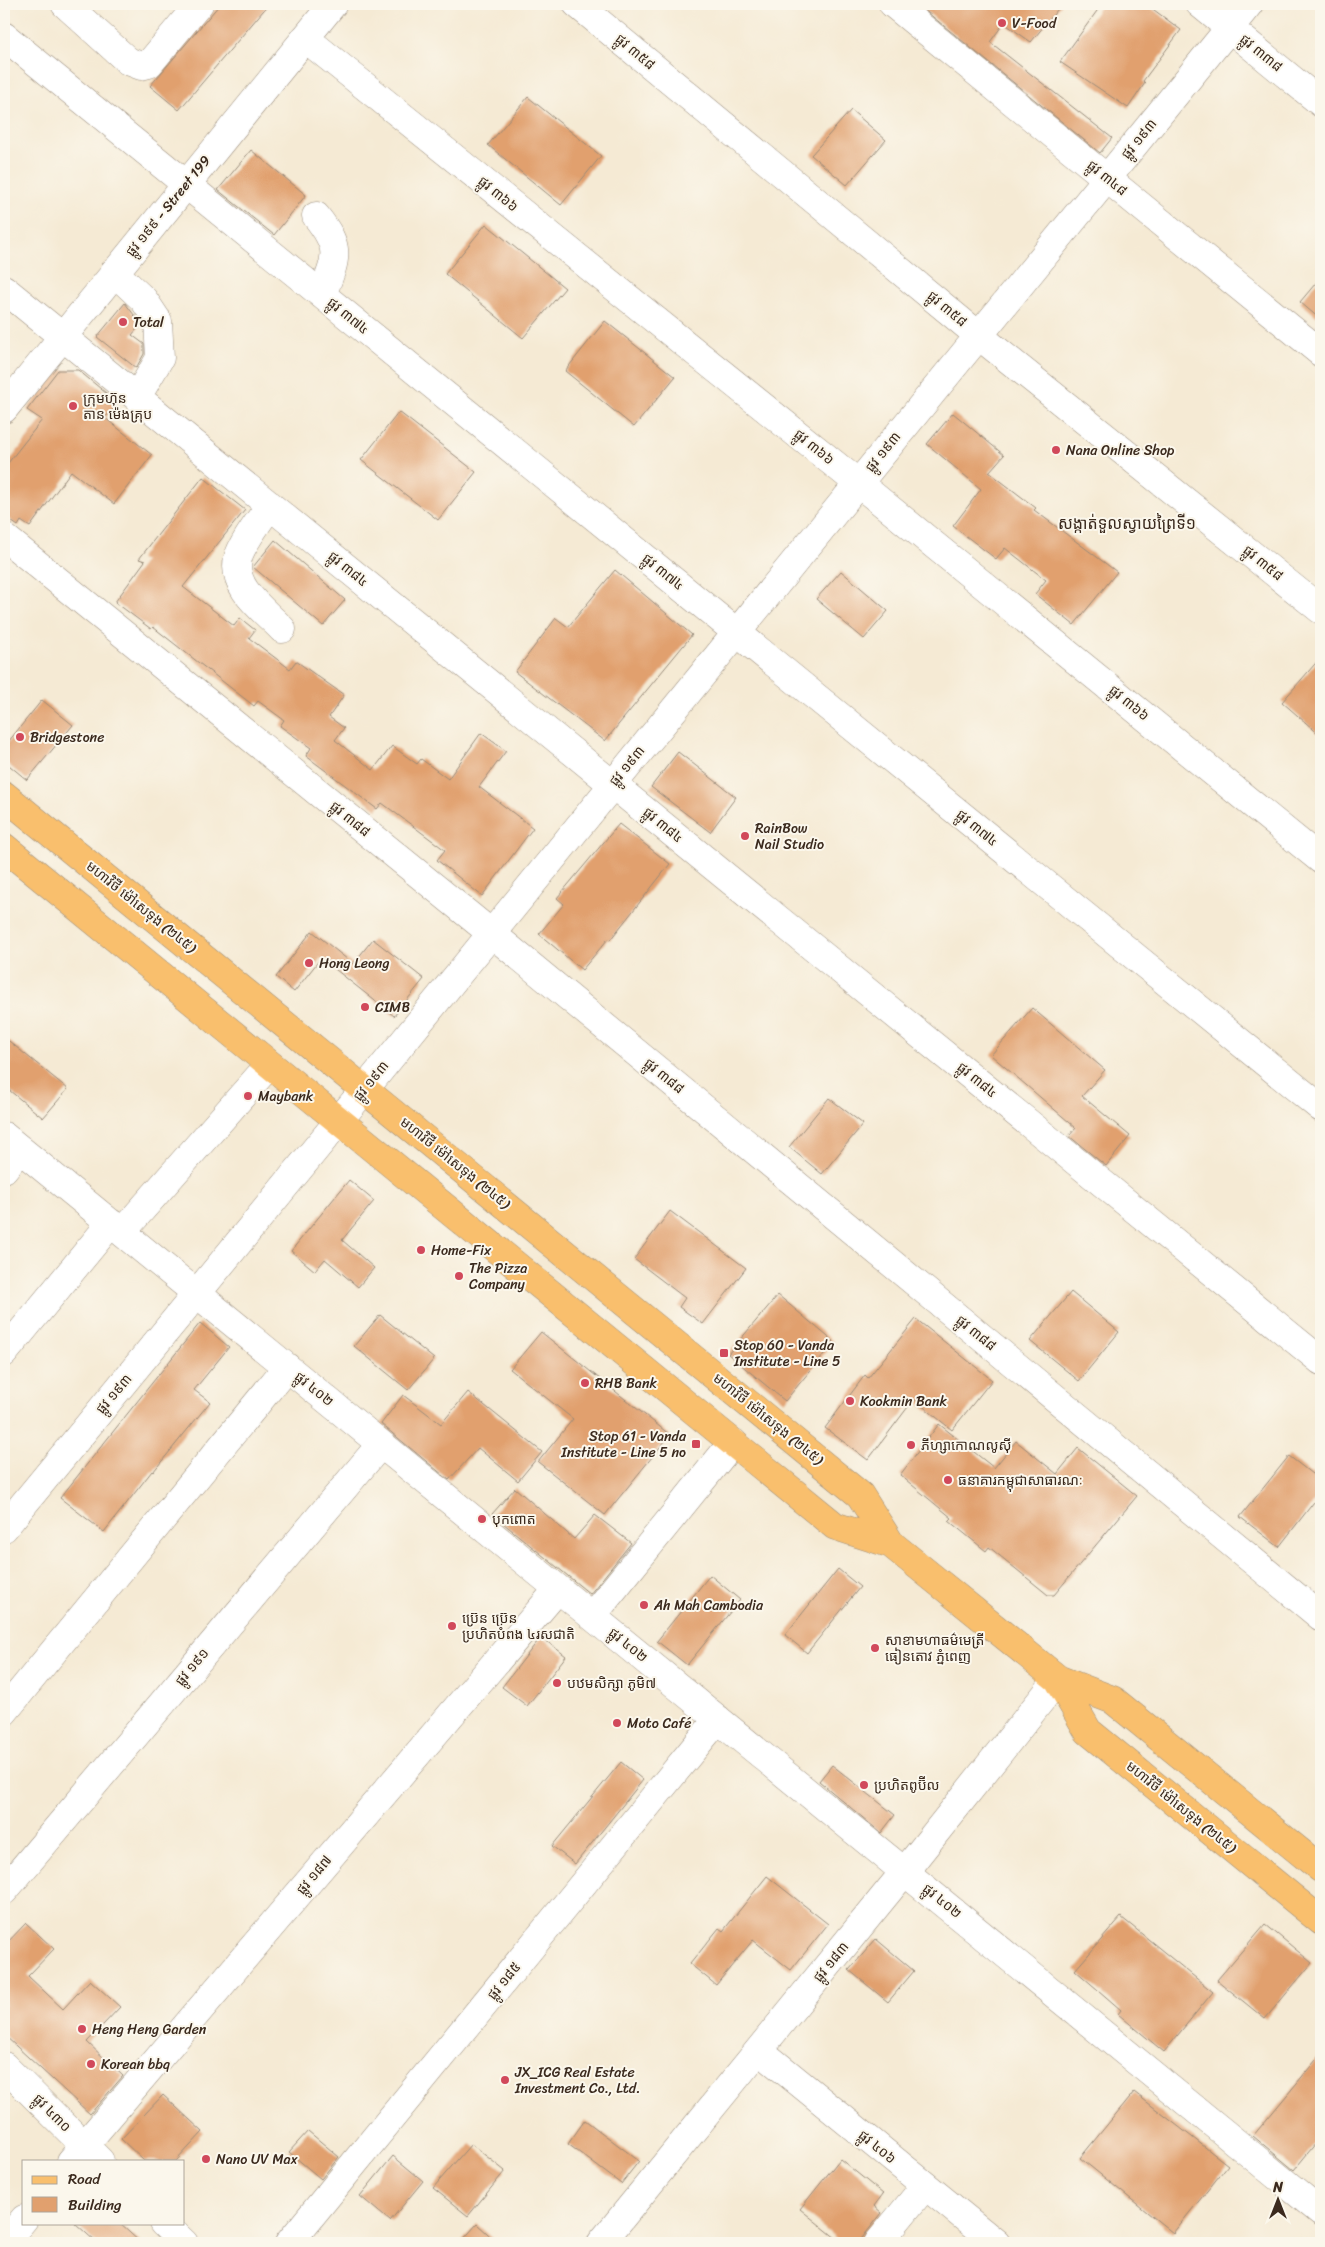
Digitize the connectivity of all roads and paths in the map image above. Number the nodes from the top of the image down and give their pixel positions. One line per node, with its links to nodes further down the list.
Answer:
1 (65, 4): 2 (street)
2 (198, 4)
3 (333, 4): 10 (street, ផ្លូវ ១៩៩ - Street 199)
4 (577, 4): 18 (street, ផ្លូវ ៣៥៨)
5 (893, 4): 12 (street, ផ្លូវ ៣៤៨)
6 (1200, 4): 8 (street, ផ្លូវ ៣៣៨)
7 (1249, 4): 8 (street, ផ្លូវ ១៩៣)
8 (1229, 28): 11 (street, ផ្លូវ ៣៣៨); 12 (street, ផ្លូវ ១៩៣)
9 (4, 36): 13 (street, ផ្លូវ ៣៧៤)
10 (305, 38): 13 (street, ផ្លូវ ១៩៩ - Street 199); 23 (street, ផ្លូវ ៣៦៦)
11 (1321, 103)
12 (1107, 178): 18 (street, ផ្លូវ ១៩៣); 20 (street, ផ្លូវ ៣៤៨)
13 (186, 184): 15 (street, ផ្លូវ ១៩៩ - Street 199); 17 (street, ផ្លូវ ៣៧៤)
14 (316, 216): 17 (street)
15 (114, 272): 19 (street, ផ្លូវ ១៩៩ - Street 199); 21 (street)
16 (4, 289): 19 (street, ផ្លូវ ៣៨៤)
17 (322, 295): 28 (street, ផ្លូវ ៣៧៤)
18 (978, 335): 23 (street, ផ្លូវ ១៩៣); 26 (street, ផ្លូវ ៣៥៨)
19 (62, 336): 21 (street, ផ្លូវ ៣៨៤); 22 (street, ផ្លូវ ១៩៩ - Street 199)
20 (1321, 353)
21 (137, 397): 24 (street, ផ្លូវ ៣៨៤)
22 (4, 408)
23 (858, 482): 28 (street, ផ្លូវ ១៩៣); 32 (street, ផ្លូវ ៣៦៦)
24 (270, 505): 27 (street); 29 (street, ផ្លូវ ៣៨៤)
25 (4, 537): 33 (street, ផ្លូវ ៣៨៨)
26 (1321, 610)
27 (282, 629)
28 (736, 632): 29 (street, ផ្លូវ ១៩៣); 36 (street, ផ្លូវ ៣៧៤)
29 (612, 784): 33 (street, ផ្លូវ ១៩៣); 42 (street, ផ្លូវ ៣៨៤)
30 (4, 795): 35 (main road, មហាវិថី ម៉ៅសេទុង (២៤៥))
31 (4, 847): 34 (main road, មហាវិថី ម៉ៅសេទុង (២៤៥))
32 (1321, 860)
33 (491, 933): 35 (street, ផ្លូវ ១៩៣); 50 (street, ផ្លូវ ៣៨៨)
34 (269, 1065): 37 (main road, មហាវិថី ម៉ៅសេទុង (២៤៥)); 39 (street)
35 (364, 1090): 37 (street, ផ្លូវ ១៩៣); 47 (main road, មហាវិថី ម៉ៅសេទុង (២៤៥))
36 (1321, 1108)
37 (338, 1120): 40 (street, ផ្លូវ ១៩៣); 44 (main road, មហាវិថី ម៉ៅសេទុង (២៤៥))
38 (9, 1152): 39 (street, ផ្លូវ ៤០២)
39 (116, 1228): 40 (street, ផ្លូវ ៤០២); 41 (street)
40 (197, 1294): 43 (street, ផ្លូវ ៤០២); 46 (street, ផ្លូវ ១៩៣)
41 (4, 1353)
42 (1321, 1361)
43 (287, 1367): 45 (street, ផ្លូវ ៤០២); 52 (street)
44 (733, 1442): 47 (main road, មហាវិថី ម៉ៅសេទុង (២៤៥)); 49 (street)
45 (381, 1444): 48 (street, ផ្លូវ ៤០២); 56 (street, ផ្លូវ ១៩១)
46 (4, 1528)
47 (891, 1544): 51 (main road, មហាវិថី ម៉ៅសេទុង (២៤៥))
48 (558, 1589): 49 (street, ផ្លូវ ៤០២); 61 (street, ផ្លូវ ១៨៧)
49 (592, 1616): 53 (street, ផ្លូវ ៤០២)
50 (1321, 1617)
51 (1058, 1679): 54 (main road, មហាវិថី ម៉ៅសេទុង (២៤៥)); 55 (street, ផ្លូវ ១៨៣); 57 (main road, មហាវិថី ម៉ៅសេទុង (២៤៥))
52 (4, 1712)
53 (718, 1718): 55 (street, ផ្លូវ ៤០២); 68 (street, ផ្លូវ ១៨៥)
54 (1320, 1868): 57 (main road)
55 (905, 1871): 59 (street, ផ្លូវ ១៨៣); 63 (street, ផ្លូវ ៤០២)
56 (4, 1891)
57 (1293, 1898): 58 (main road, មហាវិថី ម៉ៅសេទុង (២៤៥))
58 (1321, 1921)
59 (759, 2050): 62 (street, ផ្លូវ ៤០៦); 69 (street, ផ្លូវ ១៨៣)
60 (4, 2066): 61 (street, ផ្លូវ ៤៣០)
61 (85, 2155)
62 (925, 2186): 70 (street); 71 (street, ផ្លូវ ៤០៦)
63 (1321, 2212)
64 (22, 2221): 66 (street)
65 (164, 2224): 67 (street)
66 (4, 2243)
67 (184, 2243)
68 (289, 2243)
69 (601, 2243)
70 (878, 2243)
71 (996, 2243)

